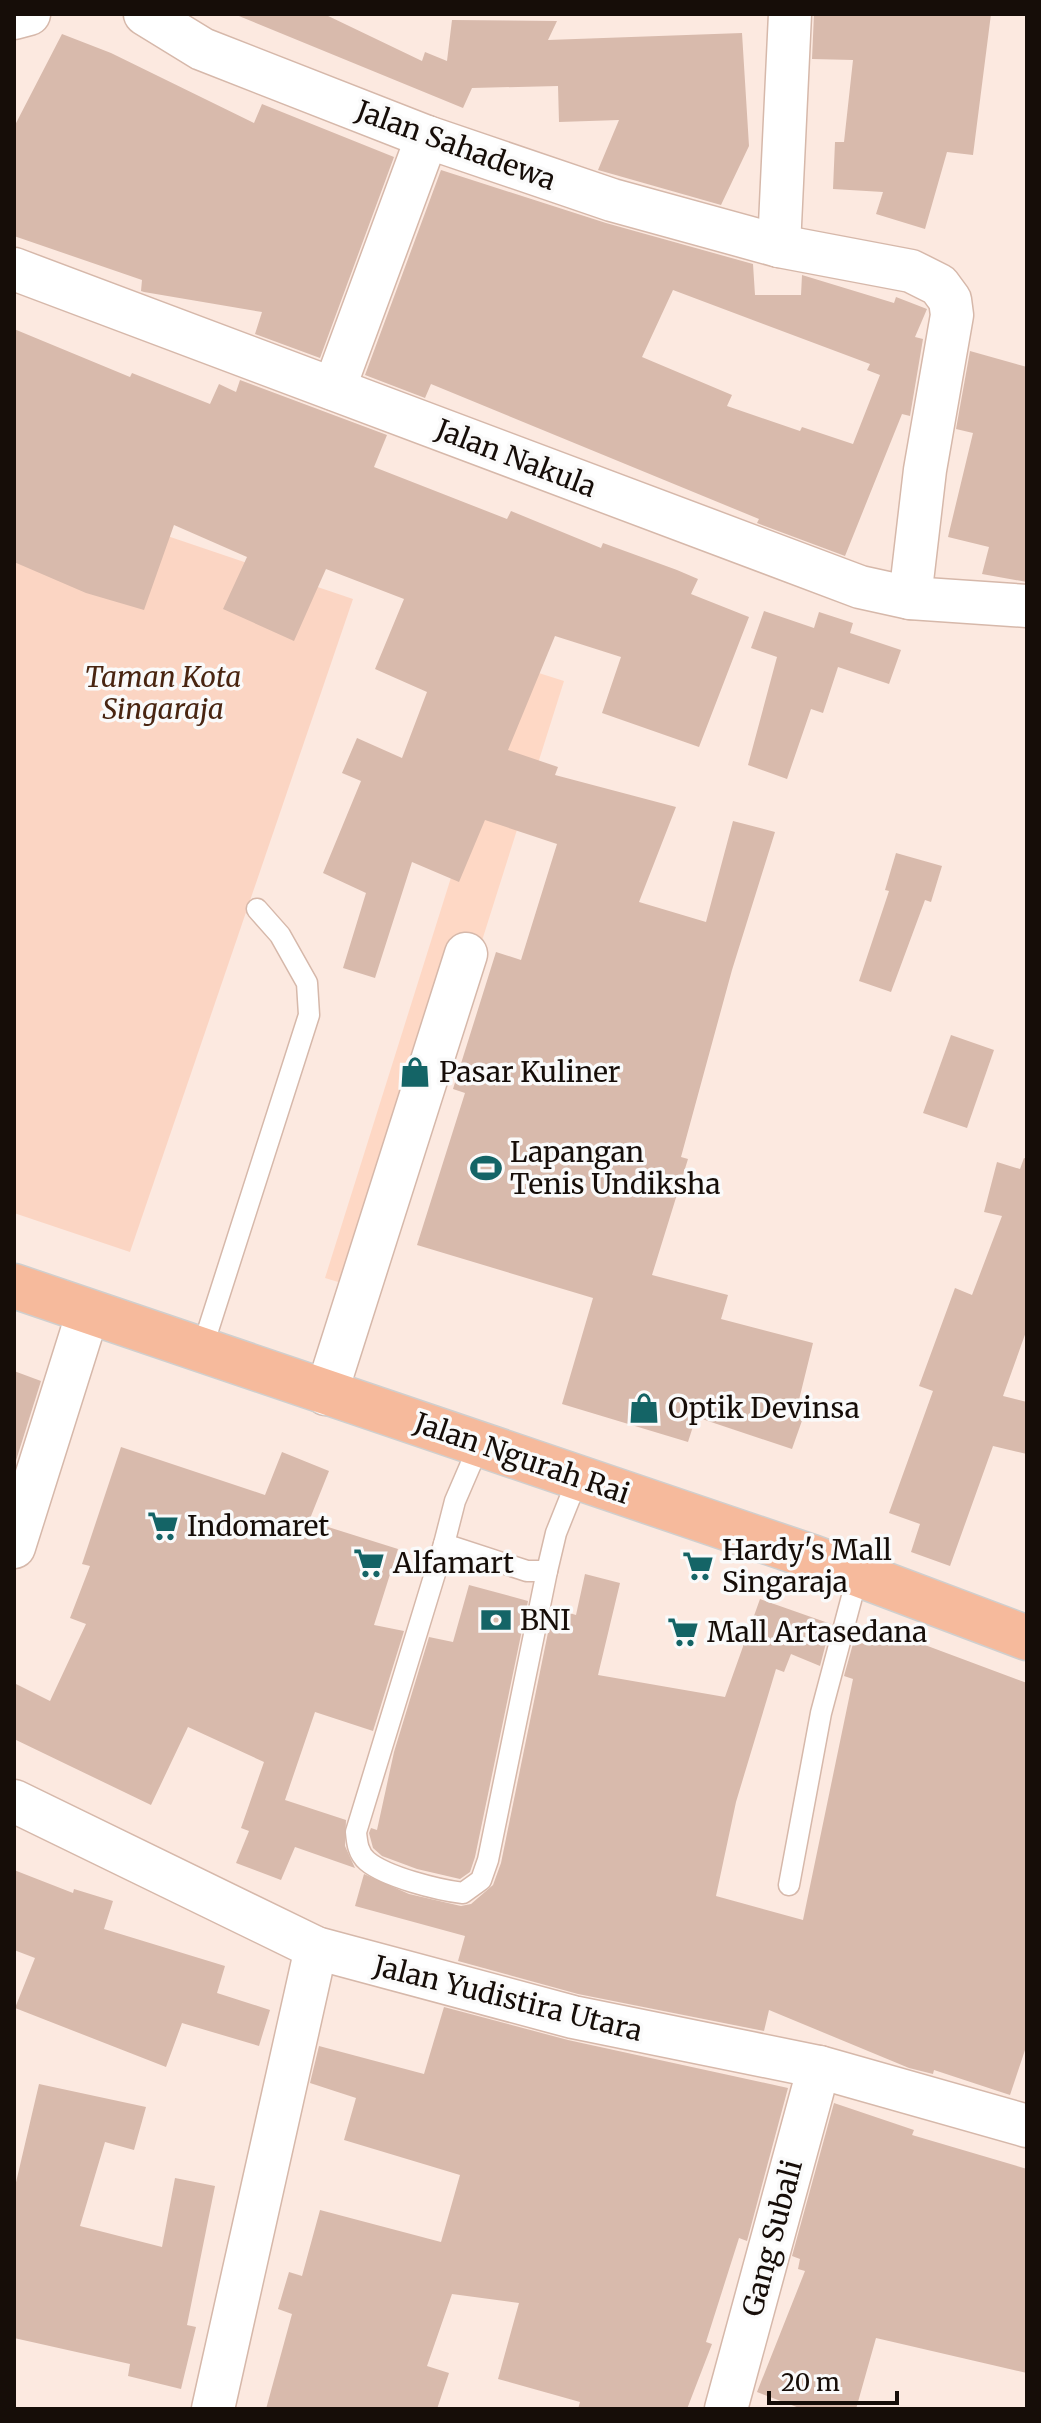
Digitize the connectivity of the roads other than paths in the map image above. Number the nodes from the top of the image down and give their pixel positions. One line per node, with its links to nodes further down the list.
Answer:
1 (29, 14): 4 (street)
2 (145, 14): 5 (street, Jalan Sahadewa)
3 (790, 14): 6 (street)
4 (14, 18)
5 (427, 137): 6 (street, Jalan Sahadewa); 8 (street)
6 (779, 246): 9 (street, Jalan Sahadewa)
7 (14, 269): 8 (street, Jalan Nakula)
8 (334, 389): 9 (street, Jalan Nakula)
9 (910, 598): 10 (street, Jalan Nakula)
10 (1027, 606)
11 (257, 909): 15 (lane)
12 (466, 954): 16 (street)
13 (14, 1286): 14 (highway, Jalan Ngurah Rai)
14 (88, 1312): 15 (highway, Jalan Ngurah Rai); 20 (street)
15 (201, 1352): 16 (highway, Jalan Ngurah Rai)
16 (326, 1394): 17 (highway, Jalan Ngurah Rai)
17 (480, 1443): 18 (highway, Jalan Ngurah Rai); 19 (lane)
18 (578, 1478): 21 (lane); 22 (highway, Jalan Ngurah Rai)
19 (444, 1544): 21 (lane); 21 (lane)
20 (14, 1547)
21 (547, 1571)
22 (858, 1574): 23 (highway, Jalan Ngurah Rai); 25 (lane)
23 (1027, 1638)
24 (14, 1801): 26 (street, Jalan Yudistira Utara)
25 (789, 1885)
26 (316, 1948): 27 (street, Jalan Yudistira Utara); 29 (street)
27 (819, 2067): 28 (street, Jalan Yudistira Utara); 30 (street, Gang Subali)
28 (1027, 2126)
29 (213, 2409)
30 (726, 2409)

